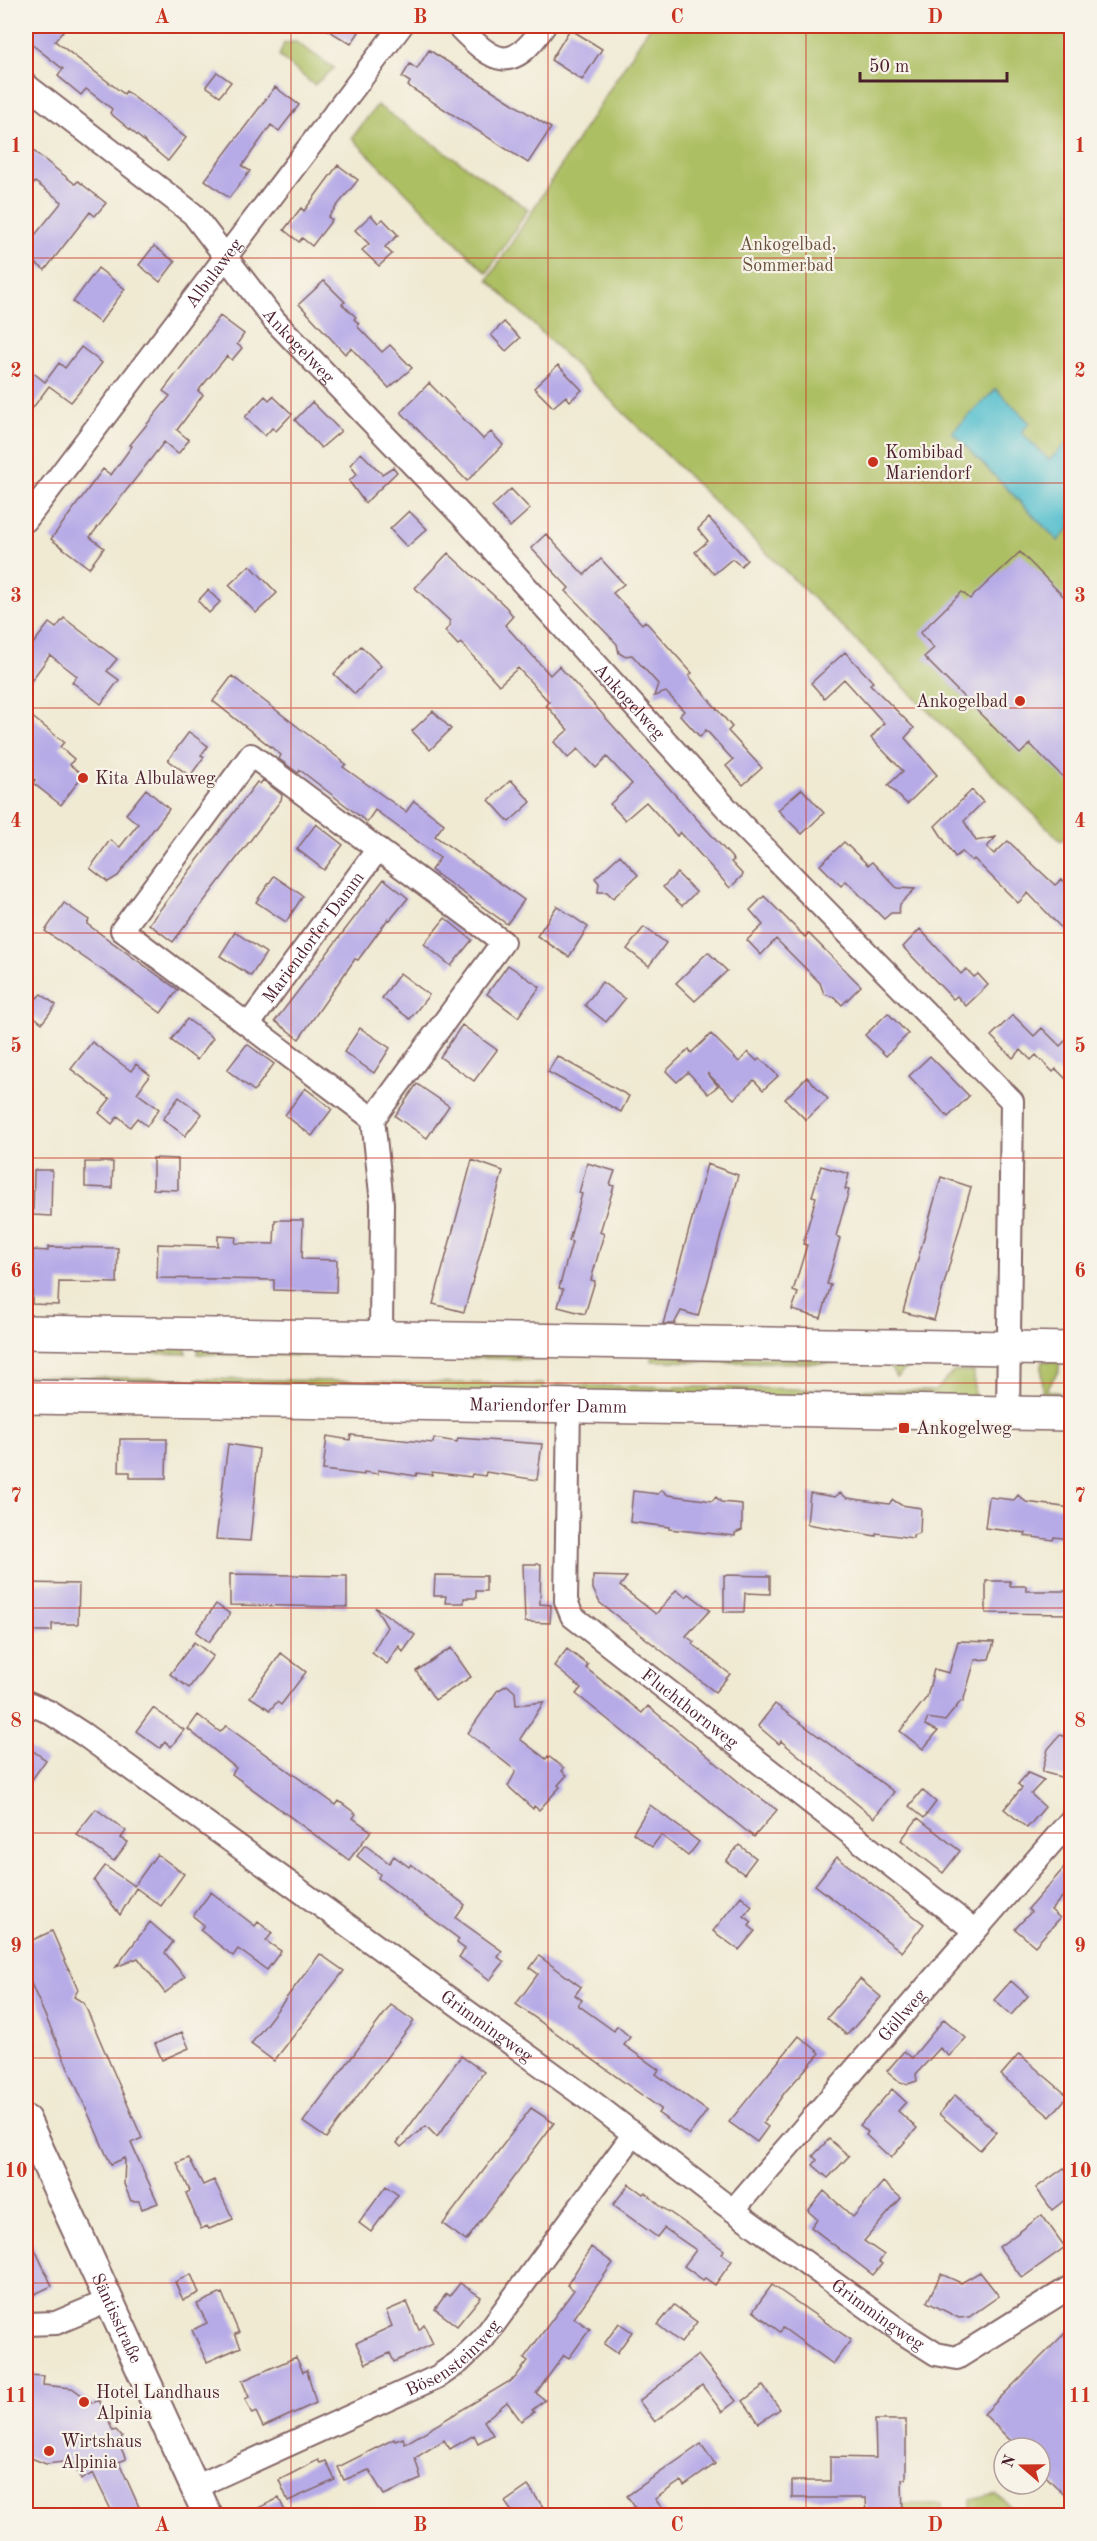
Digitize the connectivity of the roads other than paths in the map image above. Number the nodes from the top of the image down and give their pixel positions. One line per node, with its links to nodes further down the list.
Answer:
1 (401, 26): 5 (street, Albulaweg)
2 (458, 26): 3 (street)
3 (544, 26)
4 (26, 85): 5 (street, Ankogelweg)
5 (226, 257): 6 (street, Albulaweg); 12 (street, Ankogelweg)
6 (26, 520)
7 (378, 849): 8 (street, Mariendorfer Damm); 8 (street); 9 (street)
8 (249, 1024): 9 (street)
9 (373, 1119): 11 (street)
10 (26, 1332): 11 (main road)
11 (381, 1338): 12 (main road)
12 (1009, 1348): 13 (main road); 16 (street, Ankogelweg)
13 (1071, 1349)
14 (26, 1397): 15 (main road, Mariendorfer Damm)
15 (569, 1405): 16 (main road, Mariendorfer Damm); 20 (street, Fluchthornweg)
16 (1008, 1413): 17 (main road, Mariendorfer Damm)
17 (1071, 1414)
18 (26, 1702): 22 (street, Grimmingweg)
19 (1071, 1819): 20 (street, Göllweg)
20 (974, 1930): 23 (street, Göllweg)
21 (26, 2120): 25 (street, Säntisstraße)
22 (633, 2135): 23 (street, Grimmingweg); 27 (street, Bösensteinweg)
23 (733, 2210): 24 (street, Grimmingweg)
24 (1071, 2286)
25 (108, 2301): 26 (street); 27 (street, Säntisstraße)
26 (26, 2324)
27 (195, 2487): 28 (street, Säntisstraße)
28 (208, 2516)

